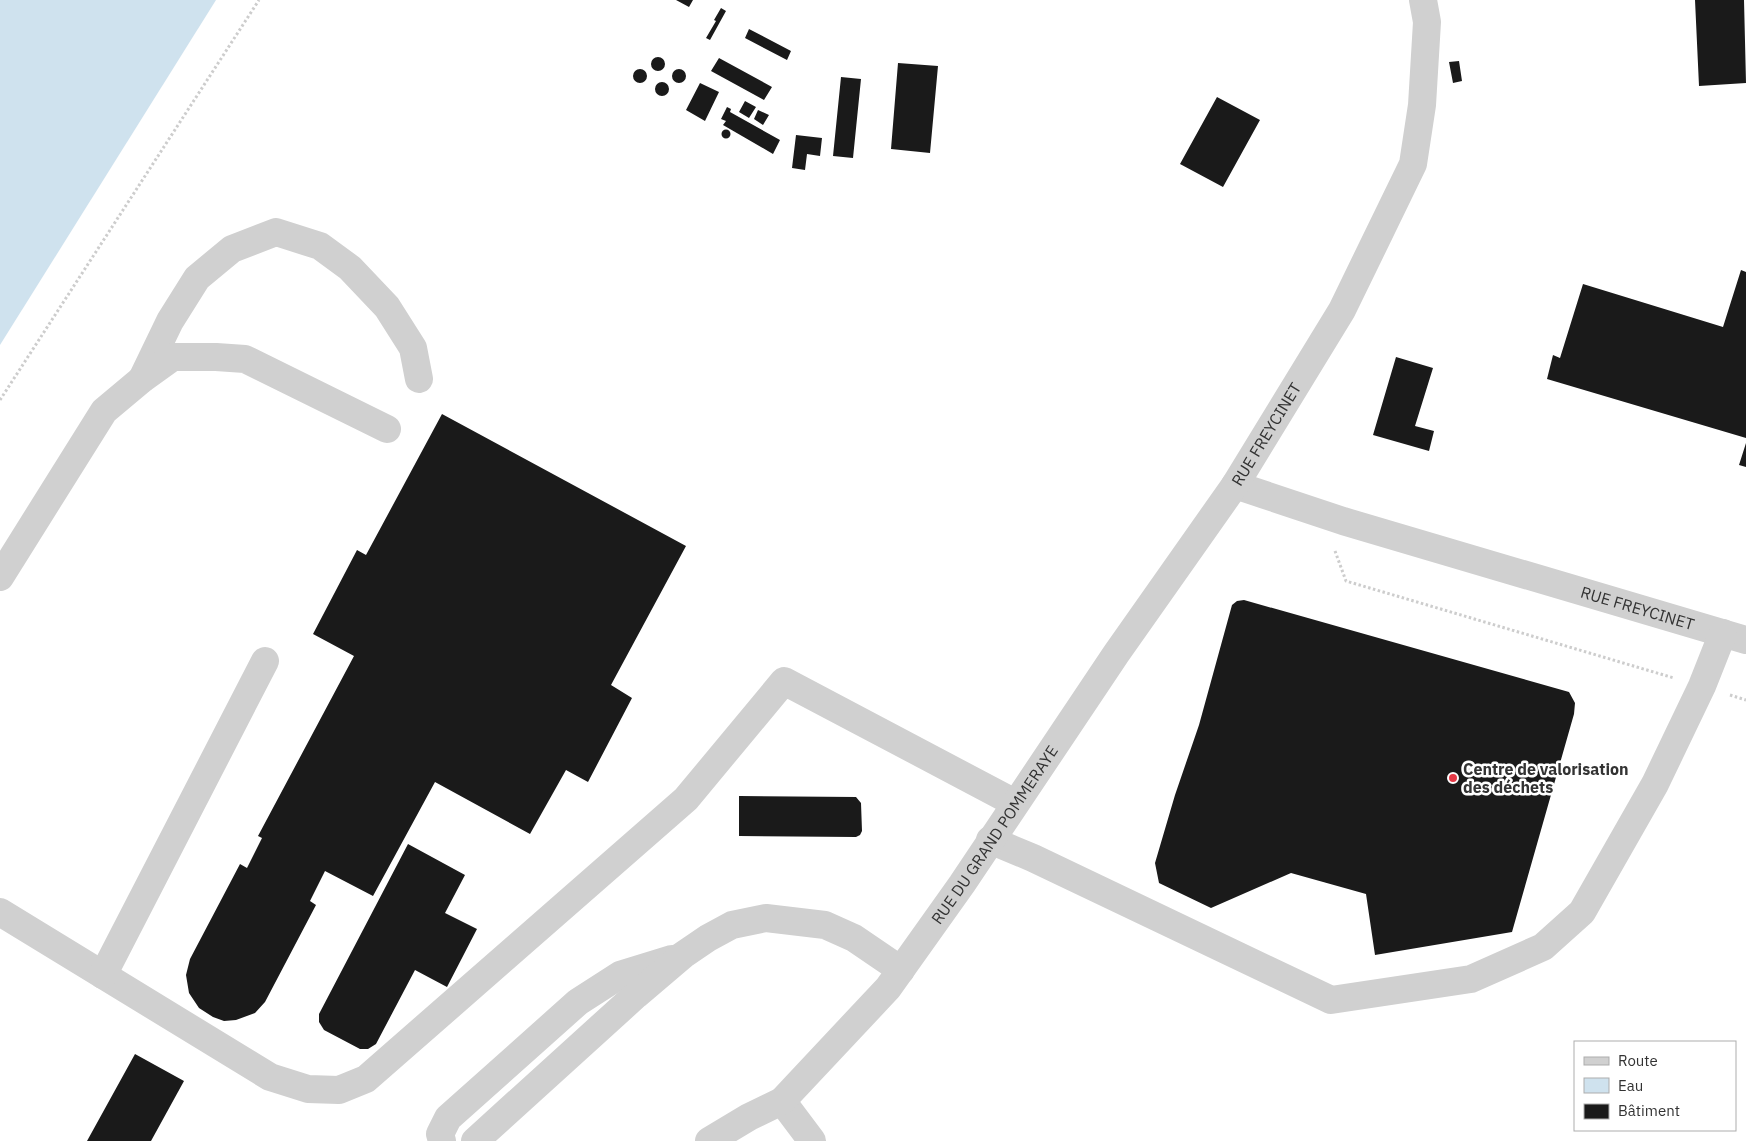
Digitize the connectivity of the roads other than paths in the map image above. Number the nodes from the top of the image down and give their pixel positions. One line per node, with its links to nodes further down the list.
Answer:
1 (1423, 0): 5 (street, RUE FREYCINET)
2 (419, 379): 3 (street)
3 (141, 380): 4 (street); 6 (street)
4 (387, 429)
5 (1235, 485): 7 (street, RUE FREYCINET); 9 (street, RUE DU GRAND POMMERAYE)
6 (0, 577)
7 (1734, 636): 10 (street)
8 (265, 661): 14 (street)
9 (1015, 803): 10 (street, RUE DU GRAND POMMERAYE); 14 (street)
10 (990, 840): 13 (street, RUE DU GRAND POMMERAYE)
11 (0, 912): 14 (street)
12 (683, 955): 13 (street); 16 (street); 17 (street)
13 (901, 970): 15 (street, RUE DU GRAND POMMERAYE)
14 (102, 975)
15 (782, 1101): 18 (street, RUE DU GRAND POMMERAYE); 19 (street)
16 (442, 1141)
17 (475, 1141)
18 (709, 1141)
19 (812, 1141)

